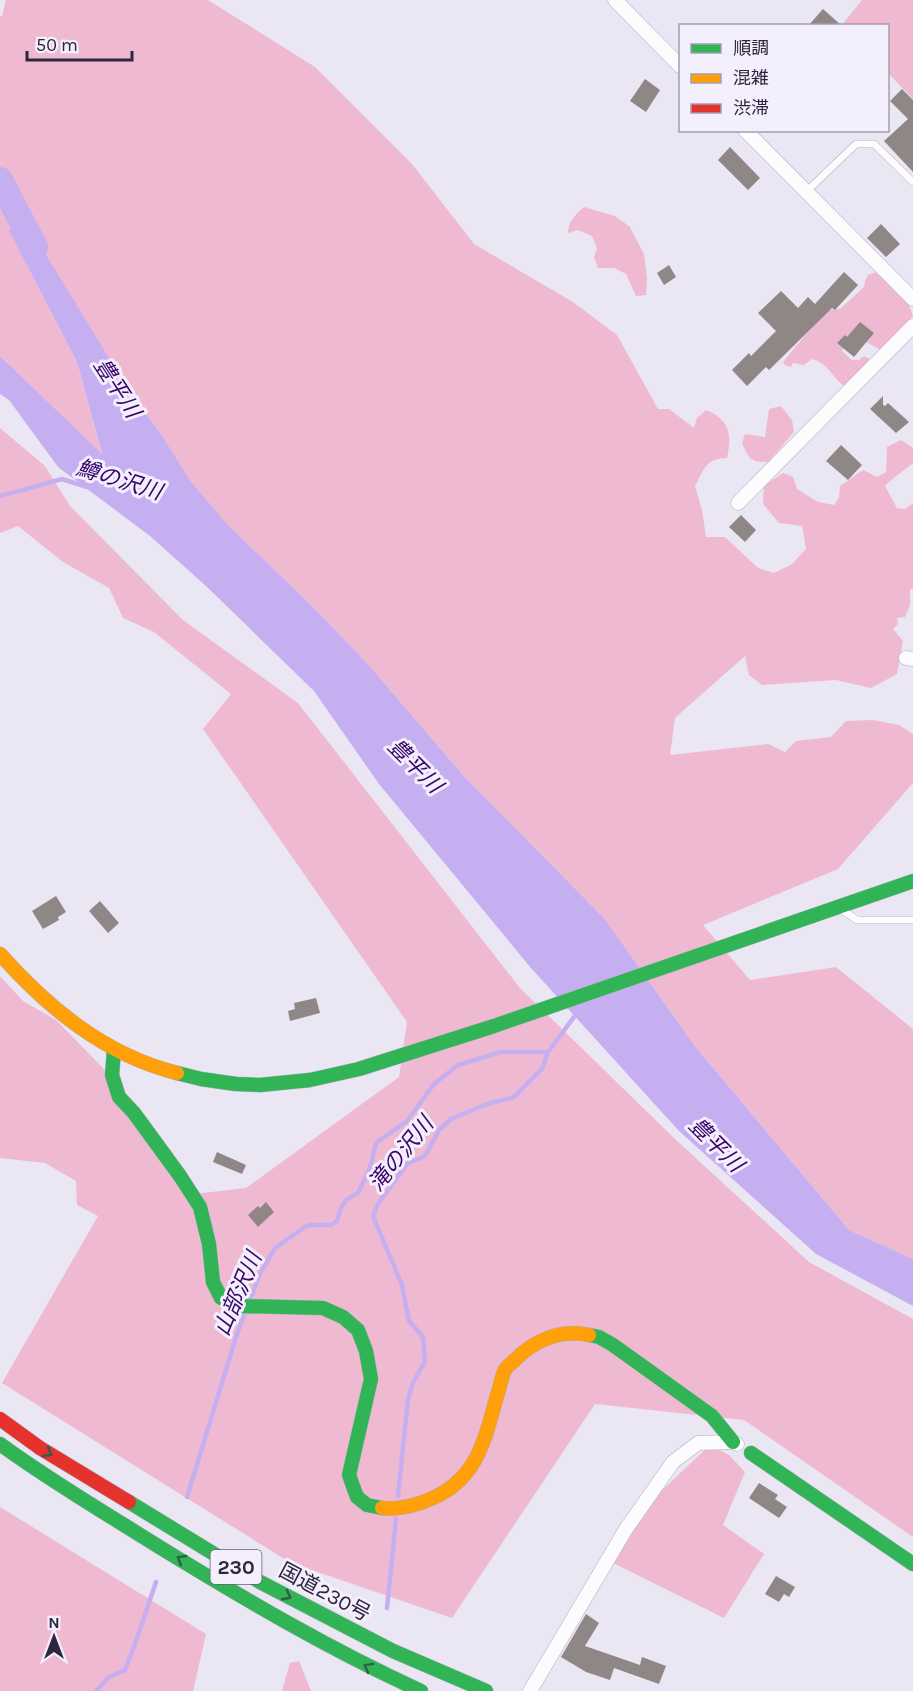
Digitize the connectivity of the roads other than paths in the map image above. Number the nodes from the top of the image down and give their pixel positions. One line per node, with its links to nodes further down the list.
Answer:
1 (615, 0): 2 (street)
2 (679, 64)
3 (747, 132): 5 (street)
4 (913, 182): 5 (lane)
5 (806, 192): 6 (street)
6 (913, 299)
7 (913, 326): 8 (street)
8 (738, 503)
9 (913, 881): 10 (main road)
10 (837, 906): 11 (lane); 13 (main road)
11 (913, 920)
12 (0, 954): 13 (main road)
13 (114, 1050): 15 (main road)
14 (0, 1419): 20 (main road, 国道230号 / 230, one-way to 20)
15 (733, 1442): 17 (street); 21 (street)
16 (0, 1444): 19 (main road, 国道230号 / 230, one-way to 16)
17 (751, 1453): 18 (main road)
18 (913, 1564)
19 (421, 1691)
20 (486, 1691)
21 (530, 1691)

